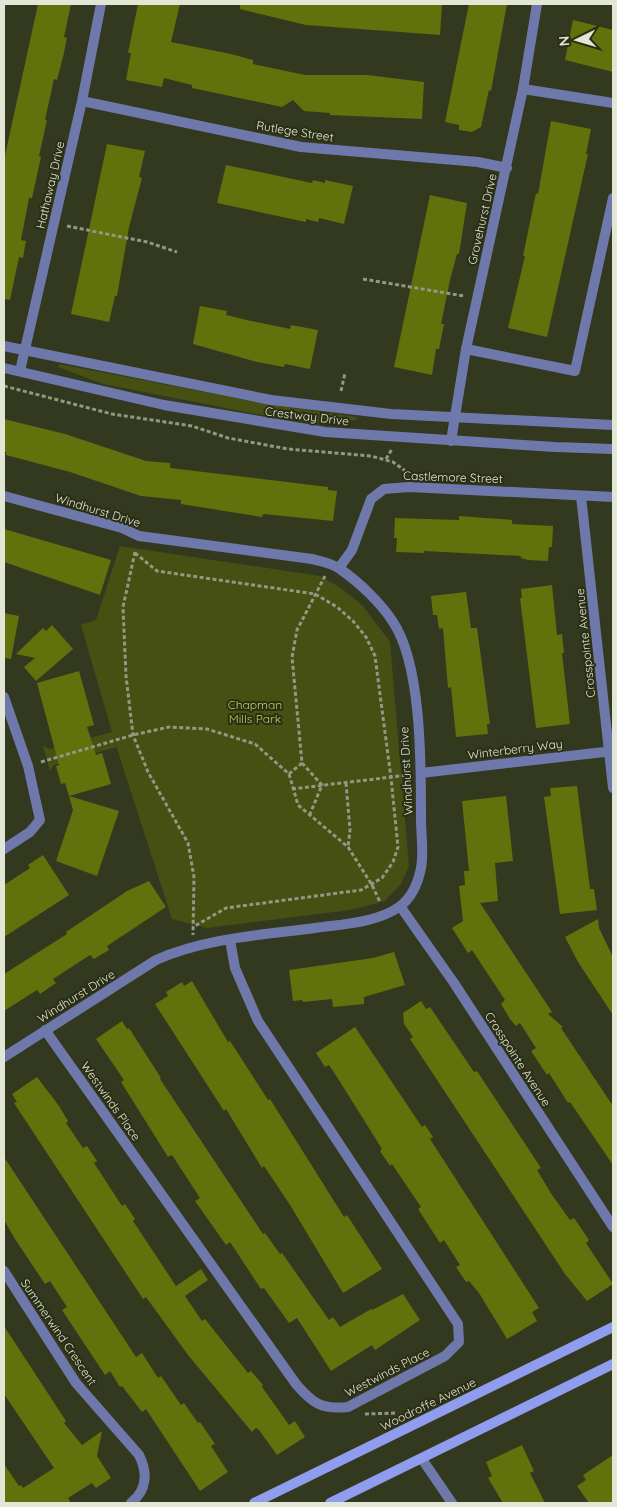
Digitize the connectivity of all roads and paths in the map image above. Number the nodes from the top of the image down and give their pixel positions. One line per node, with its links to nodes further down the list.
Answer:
1 (101, 4): 4 (street, Hathaway Drive)
2 (537, 4): 3 (street, Grovehurst Drive)
3 (523, 89): 5 (street); 6 (street, Grovehurst Drive)
4 (82, 101): 6 (street, Rutlege Street); 8 (street, Hathaway Drive)
5 (613, 103)
6 (507, 168): 11 (street, Grovehurst Drive)
7 (613, 198): 13 (street)
8 (54, 224): 9 (path); 14 (street, Hathaway Drive)
9 (177, 252)
10 (363, 279): 11 (path)
11 (477, 299): 13 (street, Grovehurst Drive)
12 (4, 346): 14 (street, Crestway Drive)
13 (466, 349): 20 (street, Grovehurst Drive)
14 (25, 350): 16 (street, Hathaway Drive); 20 (street, Crestway Drive)
15 (4, 368): 16 (street, Crestway Drive)
16 (20, 371): 22 (street, Crestway Drive)
17 (345, 372): 19 (path)
18 (4, 386): 24 (path)
19 (341, 391)
20 (454, 417): 21 (street, Crestway Drive); 22 (street, Grovehurst Drive)
21 (613, 425)
22 (451, 440): 23 (street, Crestway Drive)
23 (613, 449)
24 (409, 487): 26 (street, Castlemore Street); 31 (street, Castlemore Street)
25 (4, 496): 28 (street, Windhurst Drive)
26 (580, 496): 27 (street, Castlemore Street); 35 (street, Crosspointe Avenue)
27 (613, 497)
28 (139, 536): 29 (path); 30 (street, Windhurst Drive)
29 (135, 552): 32 (path); 34 (path)
30 (328, 564): 31 (street, Windhurst Drive); 32 (path)
31 (339, 568): 38 (street, Windhurst Drive)
32 (315, 594): 36 (path); 40 (path)
33 (4, 697): 37 (street)
34 (133, 735): 37 (path); 39 (path); 51 (path)
35 (611, 751): 38 (street, Winterberry Way); 43 (street, Crosspointe Avenue)
36 (302, 763): 39 (path); 42 (path)
37 (28, 766): 47 (street)
38 (421, 773): 40 (path); 49 (street, Windhurst Drive)
39 (289, 774): 44 (path)
40 (391, 778): 41 (path); 48 (path)
41 (346, 783): 42 (path); 46 (path)
42 (322, 785): 44 (path); 45 (path)
43 (613, 788)
44 (292, 789): 45 (path)
45 (310, 814): 46 (path)
46 (348, 847): 48 (path)
47 (4, 849)
48 (372, 885): 50 (path); 51 (path)
49 (400, 906): 50 (street, Windhurst Drive); 56 (street, Crosspointe Avenue)
50 (386, 914): 52 (street, Windhurst Drive)
51 (193, 926): 53 (path)
52 (230, 940): 53 (street, Windhurst Drive); 54 (street, Westwinds Place)
53 (193, 946): 54 (street, Windhurst Drive)
54 (45, 1030): 55 (street, Windhurst Drive)
55 (4, 1057)
56 (613, 1227)
57 (4, 1271): 61 (street, Summerwind Crescent)
58 (613, 1326): 62 (main road, Woodroffe Avenue)
59 (613, 1364): 60 (main road)
60 (422, 1459): 63 (main road); 64 (street)
61 (131, 1503)
62 (254, 1503)
63 (330, 1503)
64 (452, 1503)

